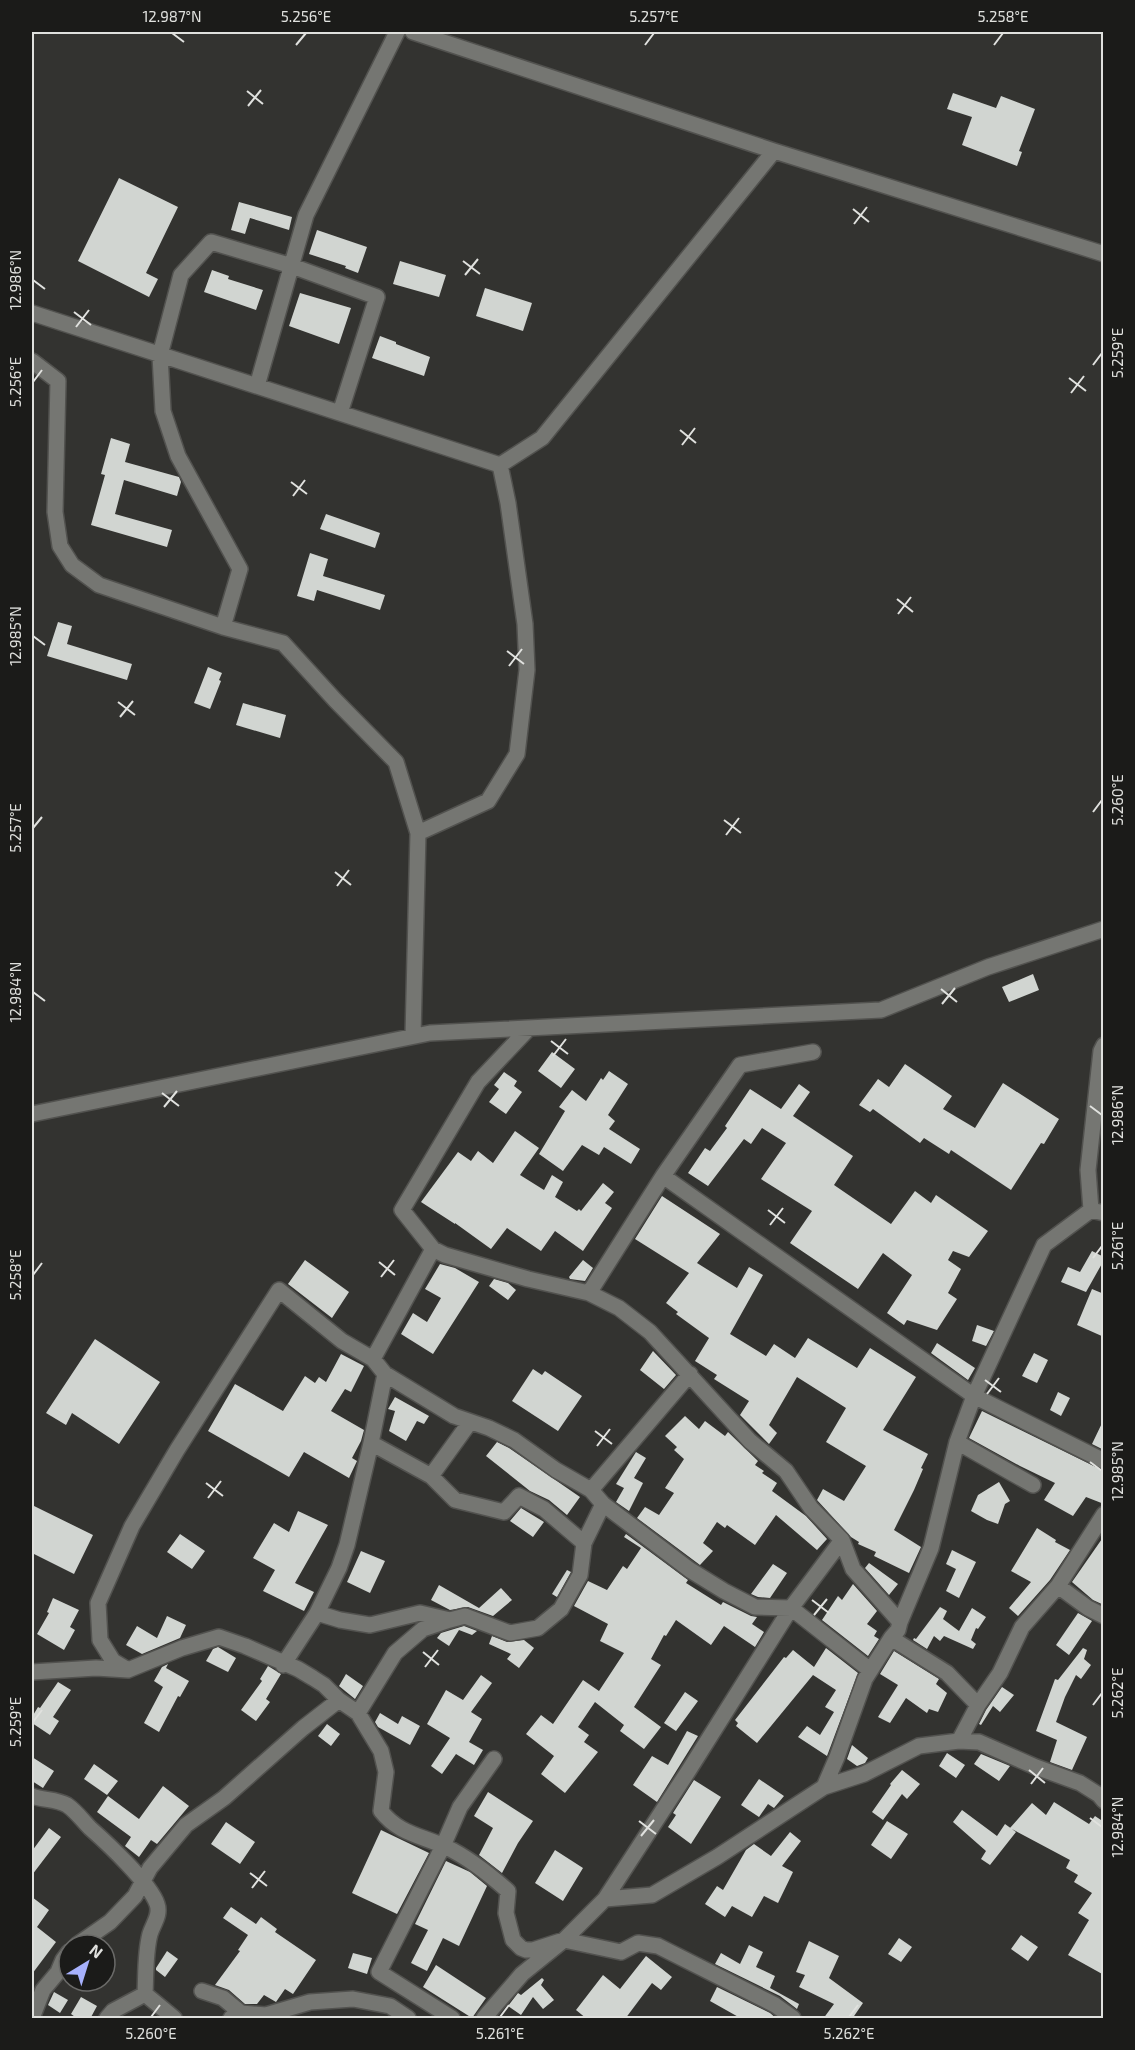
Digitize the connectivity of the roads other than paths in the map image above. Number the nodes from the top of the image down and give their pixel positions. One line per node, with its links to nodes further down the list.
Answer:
1 (397, 32): 5 (street)
2 (413, 32): 3 (street)
3 (774, 151): 4 (street); 11 (street)
4 (1104, 254)
5 (292, 266): 7 (street); 9 (street); 10 (street)
6 (32, 313): 7 (street)
7 (160, 355): 9 (street); 12 (street)
8 (32, 361): 12 (street)
9 (257, 386): 10 (street)
10 (340, 413): 11 (street)
11 (500, 465): 13 (street)
12 (223, 627): 13 (street)
13 (418, 833): 16 (street)
14 (1104, 928): 15 (street)
15 (529, 1028): 16 (street); 22 (street)
16 (413, 1036): 19 (street)
17 (1104, 1045): 21 (street)
18 (813, 1052): 20 (street)
19 (32, 1114)
20 (663, 1176): 23 (street); 27 (street)
21 (1097, 1211): 27 (street)
22 (433, 1249): 23 (street); 24 (street)
23 (589, 1293): 26 (street)
24 (373, 1359): 25 (street); 47 (street)
25 (385, 1374): 28 (street); 30 (street)
26 (690, 1374): 34 (street); 37 (street)
27 (974, 1395): 29 (street); 31 (street)
28 (470, 1422): 32 (street); 34 (street)
29 (957, 1442): 33 (street); 44 (street)
30 (371, 1443): 32 (street); 41 (street)
31 (1104, 1461)
32 (431, 1476): 38 (street)
33 (1033, 1485)
34 (591, 1490): 35 (street)
35 (603, 1504): 38 (street); 40 (street)
36 (1104, 1514): 39 (street)
37 (842, 1540): 40 (street); 44 (street)
38 (584, 1543): 43 (street)
39 (1058, 1586): 42 (street); 51 (street)
40 (791, 1608): 48 (street); 60 (street)
41 (317, 1613): 43 (street); 46 (street)
42 (1104, 1616)
43 (450, 1620): 52 (street)
44 (900, 1622): 45 (street)
45 (891, 1638): 48 (street); 51 (street)
46 (283, 1665): 47 (street); 50 (street)
47 (128, 1670): 49 (street)
48 (870, 1670): 55 (street)
49 (32, 1672)
50 (339, 1700): 52 (street); 59 (street)
51 (978, 1706): 53 (street)
52 (358, 1713): 58 (street)
53 (959, 1741): 55 (street); 57 (street)
54 (494, 1759): 58 (street)
55 (824, 1787): 60 (street)
56 (32, 1796): 59 (street)
57 (1102, 1796)
58 (443, 1846): 62 (street); 71 (street)
59 (143, 1883): 61 (street); 65 (street)
60 (605, 1899): 62 (street)
61 (94, 1933)
62 (564, 1940): 72 (street); 73 (street)
63 (57, 1973): 67 (street)
64 (202, 1991): 66 (street)
65 (145, 1994): 68 (street); 69 (street)
66 (236, 2016): 70 (street)
67 (32, 2018)
68 (107, 2019)
69 (174, 2019)
70 (408, 2019)
71 (452, 2019)
72 (484, 2019)
73 (793, 2019)

